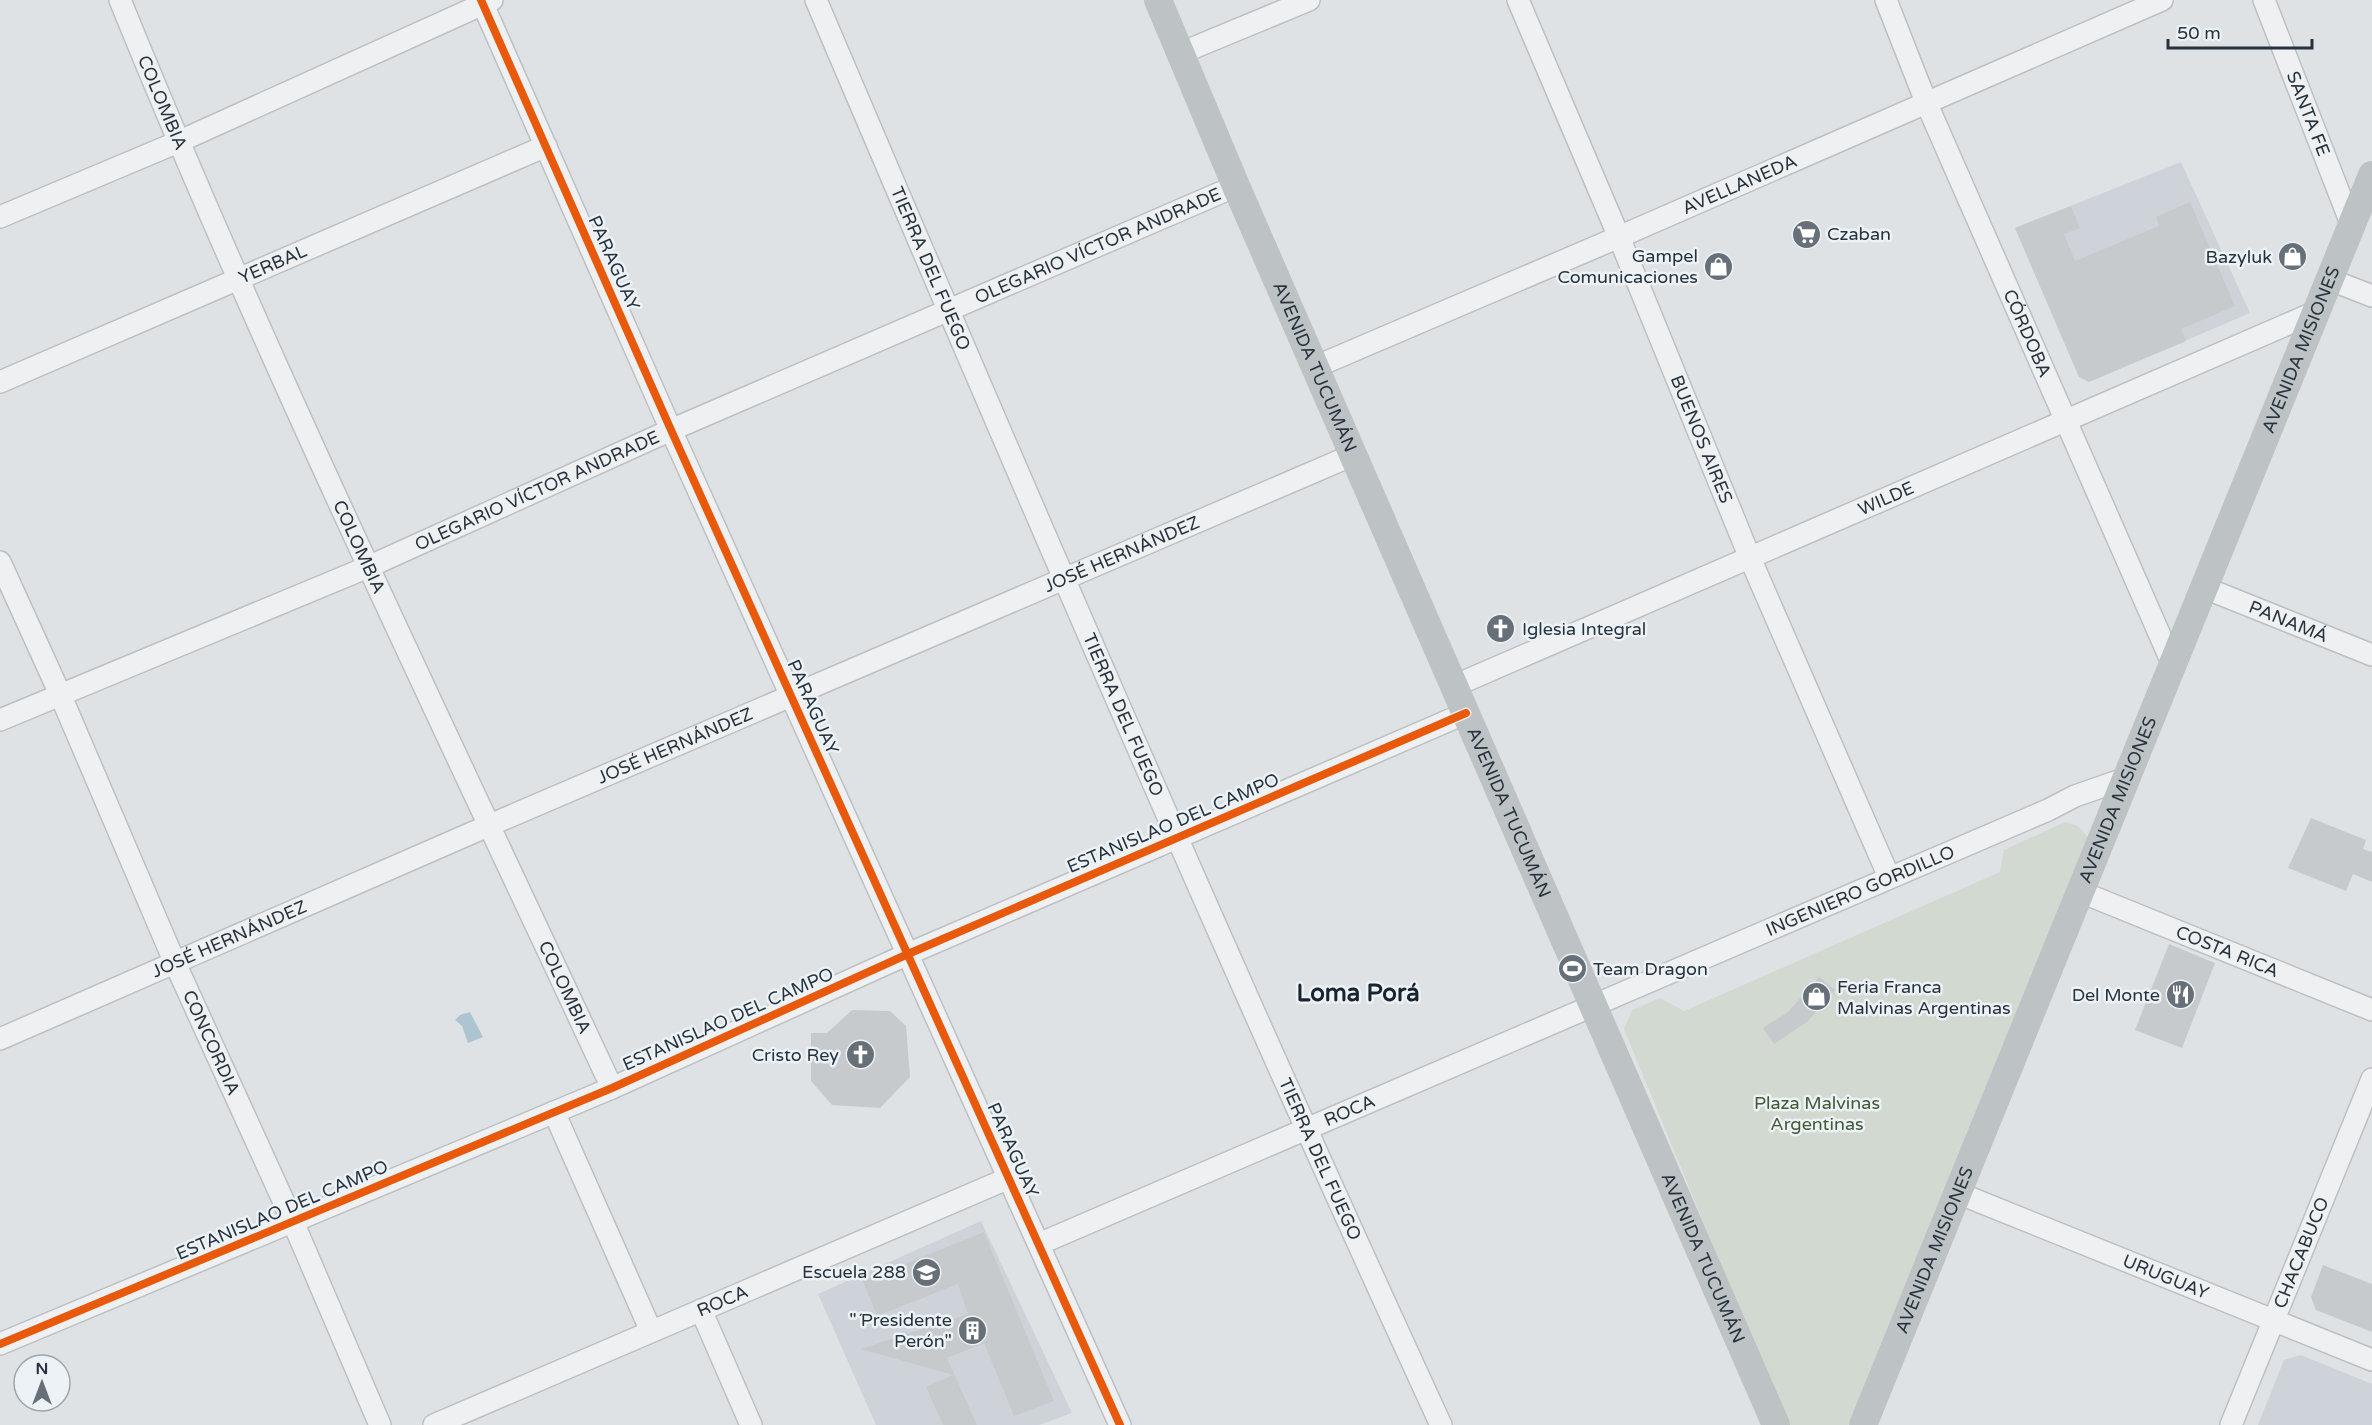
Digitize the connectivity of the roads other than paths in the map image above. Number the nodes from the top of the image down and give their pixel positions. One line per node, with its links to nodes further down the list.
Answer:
1 (120, 0): 12 (street, COLOMBIA)
2 (816, 0): 22 (street, TIERRA DEL FUEGO)
3 (1158, 0): 10 (main road, AVENIDA TUCUMÁN)
4 (1309, 0): 10 (street)
5 (1518, 0): 18 (street, BUENOS AIRES)
6 (1886, 0): 11 (street, CÓRDOBA)
7 (2162, 0): 11 (street, AVELLANEDA)
8 (2264, 0): 17 (street, SANTA FE)
9 (485, 1): 12 (street); 13 (street, PARAGUAY)
10 (1181, 53): 15 (main road, AVENIDA TUCUMÁN)
11 (1926, 102): 18 (street, AVELLANEDA); 26 (street, CÓRDOBA)
12 (178, 142): 16 (street); 19 (street, COLOMBIA)
13 (546, 146): 19 (street, YERBAL); 27 (street, PARAGUAY)
14 (2372, 176): 17 (main road, AVENIDA MISIONES)
15 (1236, 186): 22 (street, OLEGARIO VÍCTOR ANDRADE); 24 (main road, AVENIDA TUCUMÁN)
16 (0, 217)
17 (2352, 226): 20 (main road, AVENIDA MISIONES)
18 (1619, 237): 24 (street, AVELLANEDA); 29 (street, BUENOS AIRES)
19 (238, 280): 25 (street, YERBAL); 31 (street, COLOMBIA)
20 (2331, 280): 21 (street); 23 (main road, AVENIDA MISIONES)
21 (2372, 296)
22 (948, 310): 27 (street, OLEGARIO VÍCTOR ANDRADE); 32 (street, TIERRA DEL FUEGO)
23 (2318, 311): 26 (street, WILDE); 33 (main road, AVENIDA MISIONES)
24 (1315, 367): 28 (main road, AVENIDA TUCUMÁN)
25 (0, 382)
26 (2065, 422): 29 (street, WILDE); 35 (street, CÓRDOBA)
27 (671, 430): 31 (street, OLEGARIO VÍCTOR ANDRADE); 38 (street, PARAGUAY)
28 (1353, 455): 32 (street, JOSÉ HERNÁNDEZ); 36 (main road, AVENIDA TUCUMÁN)
29 (1750, 558): 36 (street, WILDE); 44 (street, BUENOS AIRES)
30 (0, 562): 37 (street, CONCORDIA)
31 (368, 567): 37 (street, OLEGARIO VÍCTOR ANDRADE); 42 (street, COLOMBIA)
32 (1065, 579): 38 (street, JOSÉ HERNÁNDEZ); 43 (street, TIERRA DEL FUEGO)
33 (2205, 588): 34 (street, PANAMÁ); 35 (main road, AVENIDA MISIONES)
34 (2372, 655)
35 (2173, 665): 41 (main road, AVENIDA MISIONES)
36 (1454, 686): 39 (main road, AVENIDA TUCUMÁN)
37 (60, 694): 40 (street, OLEGARIO VÍCTOR ANDRADE); 47 (street, CONCORDIA)
38 (792, 697): 42 (street, JOSÉ HERNÁNDEZ); 46 (street, PARAGUAY)
39 (1466, 713): 43 (street, ESTANISLAO DEL CAMPO); 48 (main road, AVENIDA TUCUMÁN)
40 (0, 720)
41 (2127, 778): 44 (street, INGENIERO GORDILLO); 45 (main road, AVENIDA MISIONES)
42 (490, 825): 47 (street, JOSÉ HERNÁNDEZ); 52 (street, COLOMBIA)
43 (1178, 837): 46 (street, ESTANISLAO DEL CAMPO); 54 (street, TIERRA DEL FUEGO)
44 (1889, 877): 48 (street, INGENIERO GORDILLO)
45 (2081, 892): 49 (street, COSTA RICA); 56 (main road, AVENIDA MISIONES)
46 (908, 954): 52 (street, ESTANISLAO DEL CAMPO); 55 (street, PARAGUAY)
47 (175, 963): 50 (street, JOSÉ HERNÁNDEZ); 57 (street, CONCORDIA)
48 (1593, 1005): 54 (street, ROCA); 69 (main road, AVENIDA TUCUMÁN)
49 (2372, 1010)
50 (0, 1039)
51 (2372, 1079): 60 (street, CHACABUCO)
52 (612, 1088): 53 (street, ESTANISLAO DEL CAMPO)
53 (554, 1112): 57 (street, ESTANISLAO DEL CAMPO); 61 (street)
54 (1305, 1129): 58 (street, ROCA); 68 (street, TIERRA DEL FUEGO)
55 (1009, 1178): 58 (street, PARAGUAY); 59 (street, ROCA)
56 (1958, 1193): 60 (street, URUGUAY); 70 (main road, AVENIDA MISIONES)
57 (293, 1222): 62 (street, ESTANISLAO DEL CAMPO); 64 (street, CONCORDIA)
58 (1039, 1244): 67 (street, PARAGUAY)
59 (701, 1310): 61 (street, ROCA); 66 (street)
60 (2273, 1321): 63 (street, URUGUAY); 71 (street, CHACABUCO)
61 (651, 1331): 65 (street, ROCA)
62 (0, 1344)
63 (2372, 1360)
64 (380, 1425)
65 (434, 1425)
66 (750, 1425)
67 (1120, 1425)
68 (1441, 1425)
69 (1776, 1425)
70 (1863, 1425)
71 (2231, 1425)

